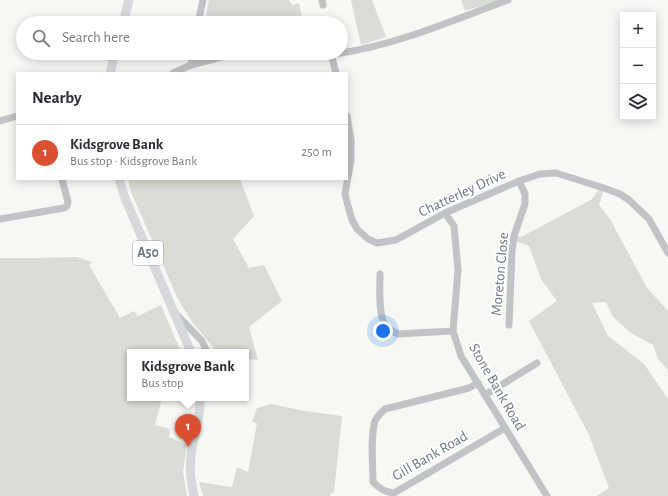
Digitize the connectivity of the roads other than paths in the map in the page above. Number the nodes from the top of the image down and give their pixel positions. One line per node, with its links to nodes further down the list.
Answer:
1 (129, 0): 4 (main road)
2 (203, 0): 5 (street)
3 (508, 0): 6 (street)
4 (125, 16)
5 (200, 16)
6 (348, 52)
7 (113, 60): 12 (main road)
8 (192, 60): 11 (street)
9 (210, 60): 11 (street)
10 (333, 60): 14 (street)
11 (191, 65): 13 (street)
12 (110, 72)
13 (176, 72)
14 (336, 72)
15 (16, 116): 16 (street)
16 (0, 121)
17 (348, 122): 21 (street, Chatterley Drive)
18 (62, 180): 22 (street)
19 (119, 180): 25 (main road, A50)
20 (519, 181): 21 (street, Chatterley Drive); 23 (street, Chatterley Drive); 26 (street, Moreton Close)
21 (445, 213): 27 (street, Stone Bank Road)
22 (0, 219)
23 (668, 253)
24 (380, 274): 27 (street)
25 (173, 311): 28 (main road, A50); 29 (street)
26 (509, 325)
27 (453, 331): 31 (street, Stone Bank Road)
28 (190, 349)
29 (206, 349)
30 (537, 363): 32 (street)
31 (478, 383): 32 (street, Stone Bank Road); 34 (street, Gill Bank Road)
32 (485, 395): 34 (street, Stone Bank Road)
33 (202, 401): 35 (main road)
34 (505, 428): 36 (street, Stone Bank Road)
35 (194, 496)
36 (547, 496)

